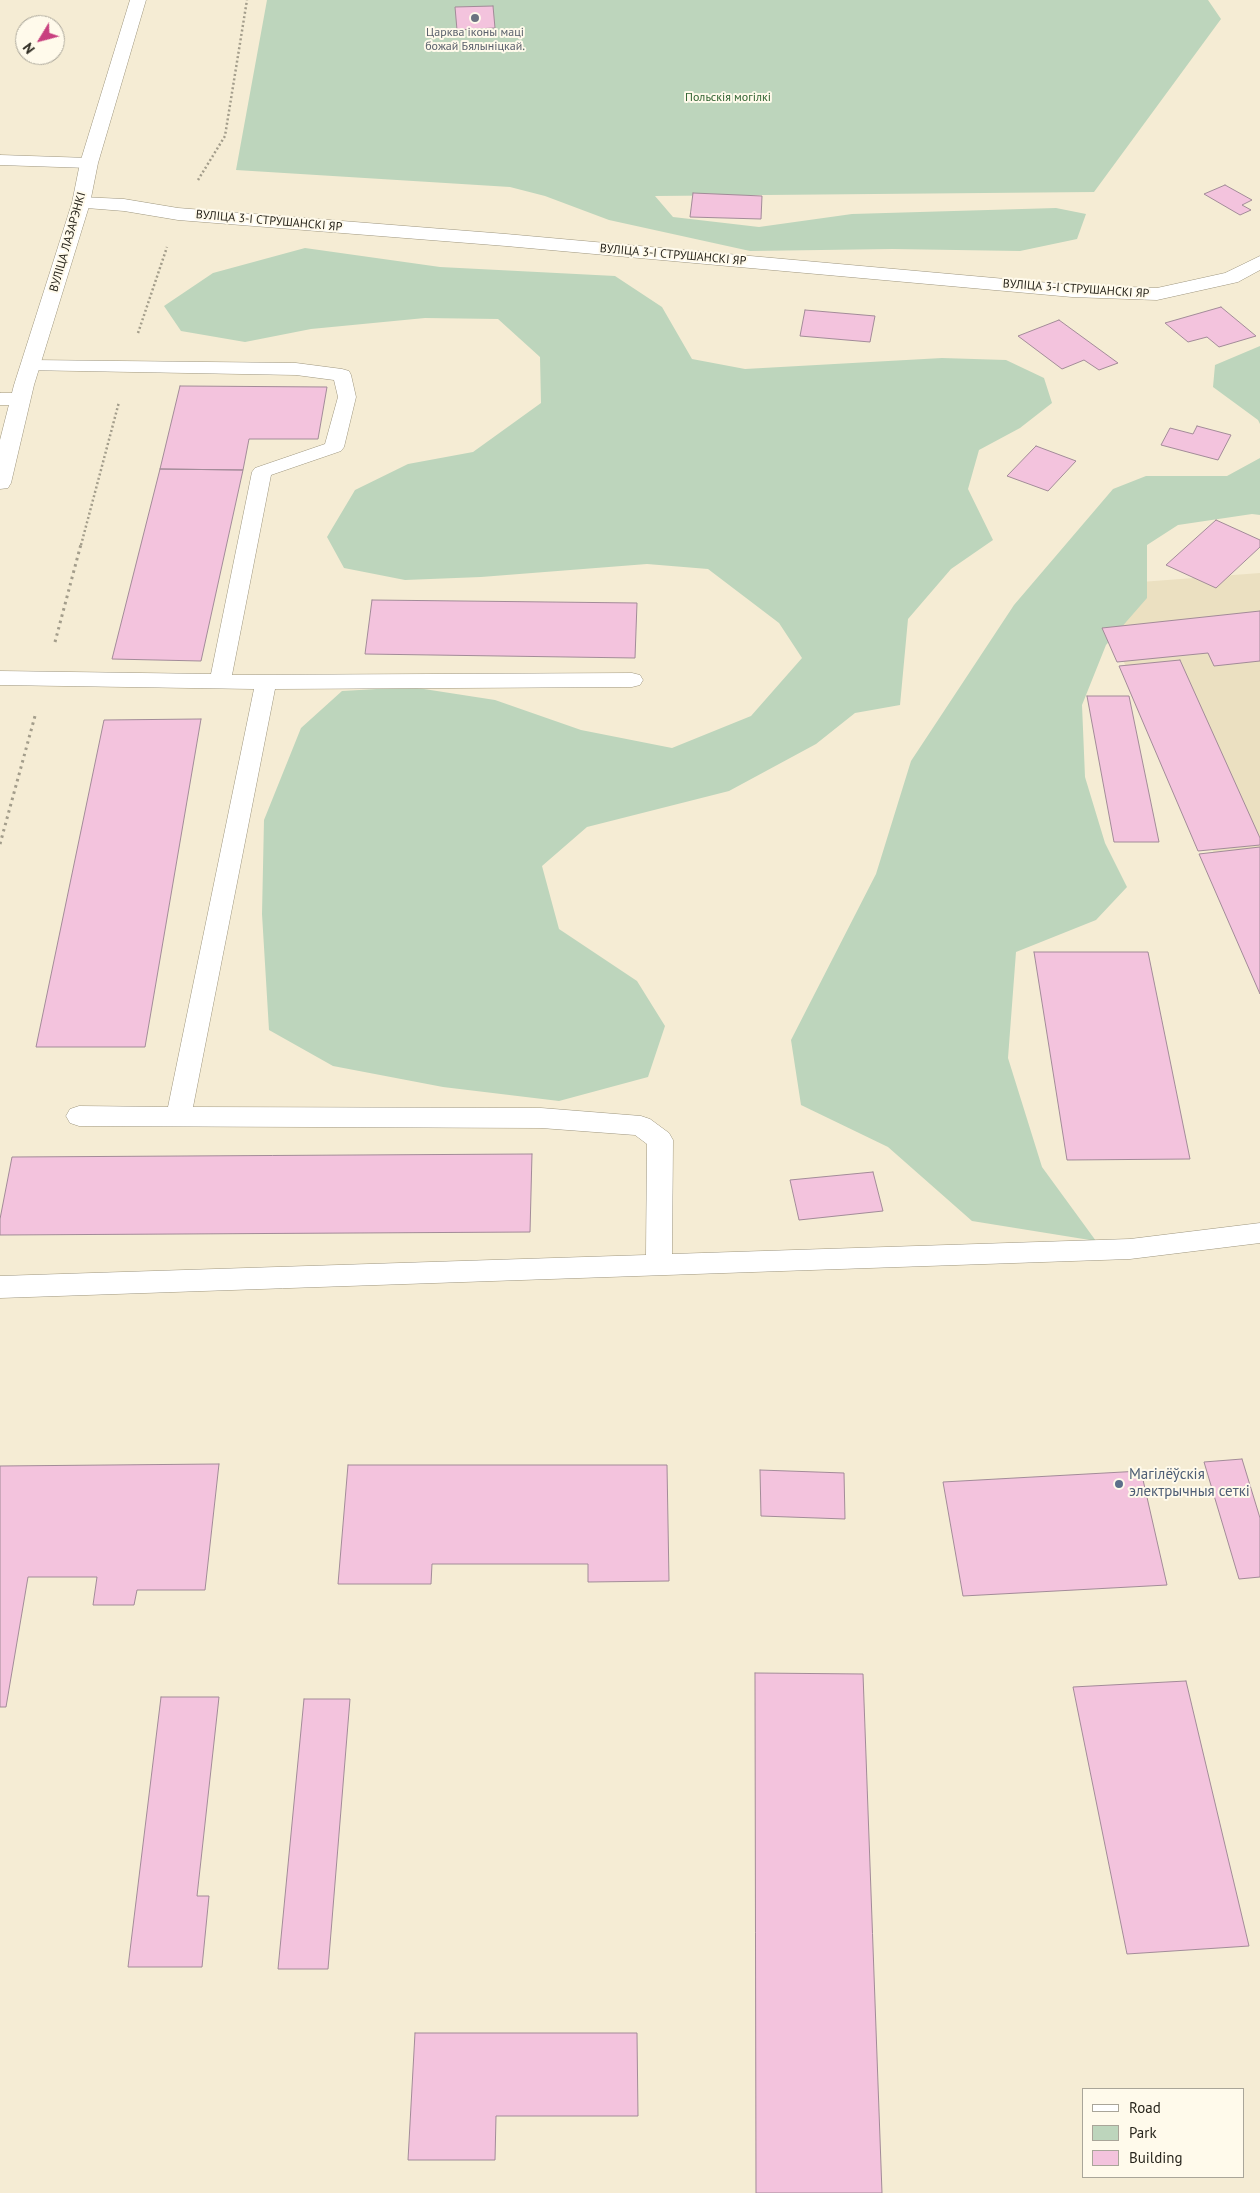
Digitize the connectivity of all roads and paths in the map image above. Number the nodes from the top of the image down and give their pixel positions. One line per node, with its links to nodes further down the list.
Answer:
1 (138, 0): 3 (street, ВУЛІЦА ЛАЗАРЭНКІ)
2 (0, 160): 3 (lane)
3 (89, 164): 4 (street, ВУЛІЦА ЛАЗАРЭНКІ)
4 (81, 203): 5 (street, ВУЛІЦА 3-І СТРУШАНСКІ ЯР); 6 (street, ВУЛІЦА ЛАЗАРЭНКІ)
5 (1260, 262)
6 (31, 366): 7 (lane); 9 (street, ВУЛІЦА ЛАЗАРЭНКІ)
7 (128, 366): 12 (path); 14 (lane)
8 (0, 399): 9 (lane)
9 (20, 400): 10 (street, ВУЛІЦА ЛАЗАРЭНКІ)
10 (0, 483)
11 (0, 678): 12 (lane)
12 (46, 679): 14 (lane); 16 (path)
13 (632, 680): 15 (lane)
14 (220, 681): 15 (lane)
15 (266, 682): 18 (lane)
16 (0, 844)
17 (79, 1116): 18 (lane)
18 (179, 1116): 20 (lane)
19 (1260, 1233): 20 (lane)
20 (659, 1266): 21 (lane)
21 (0, 1287)

